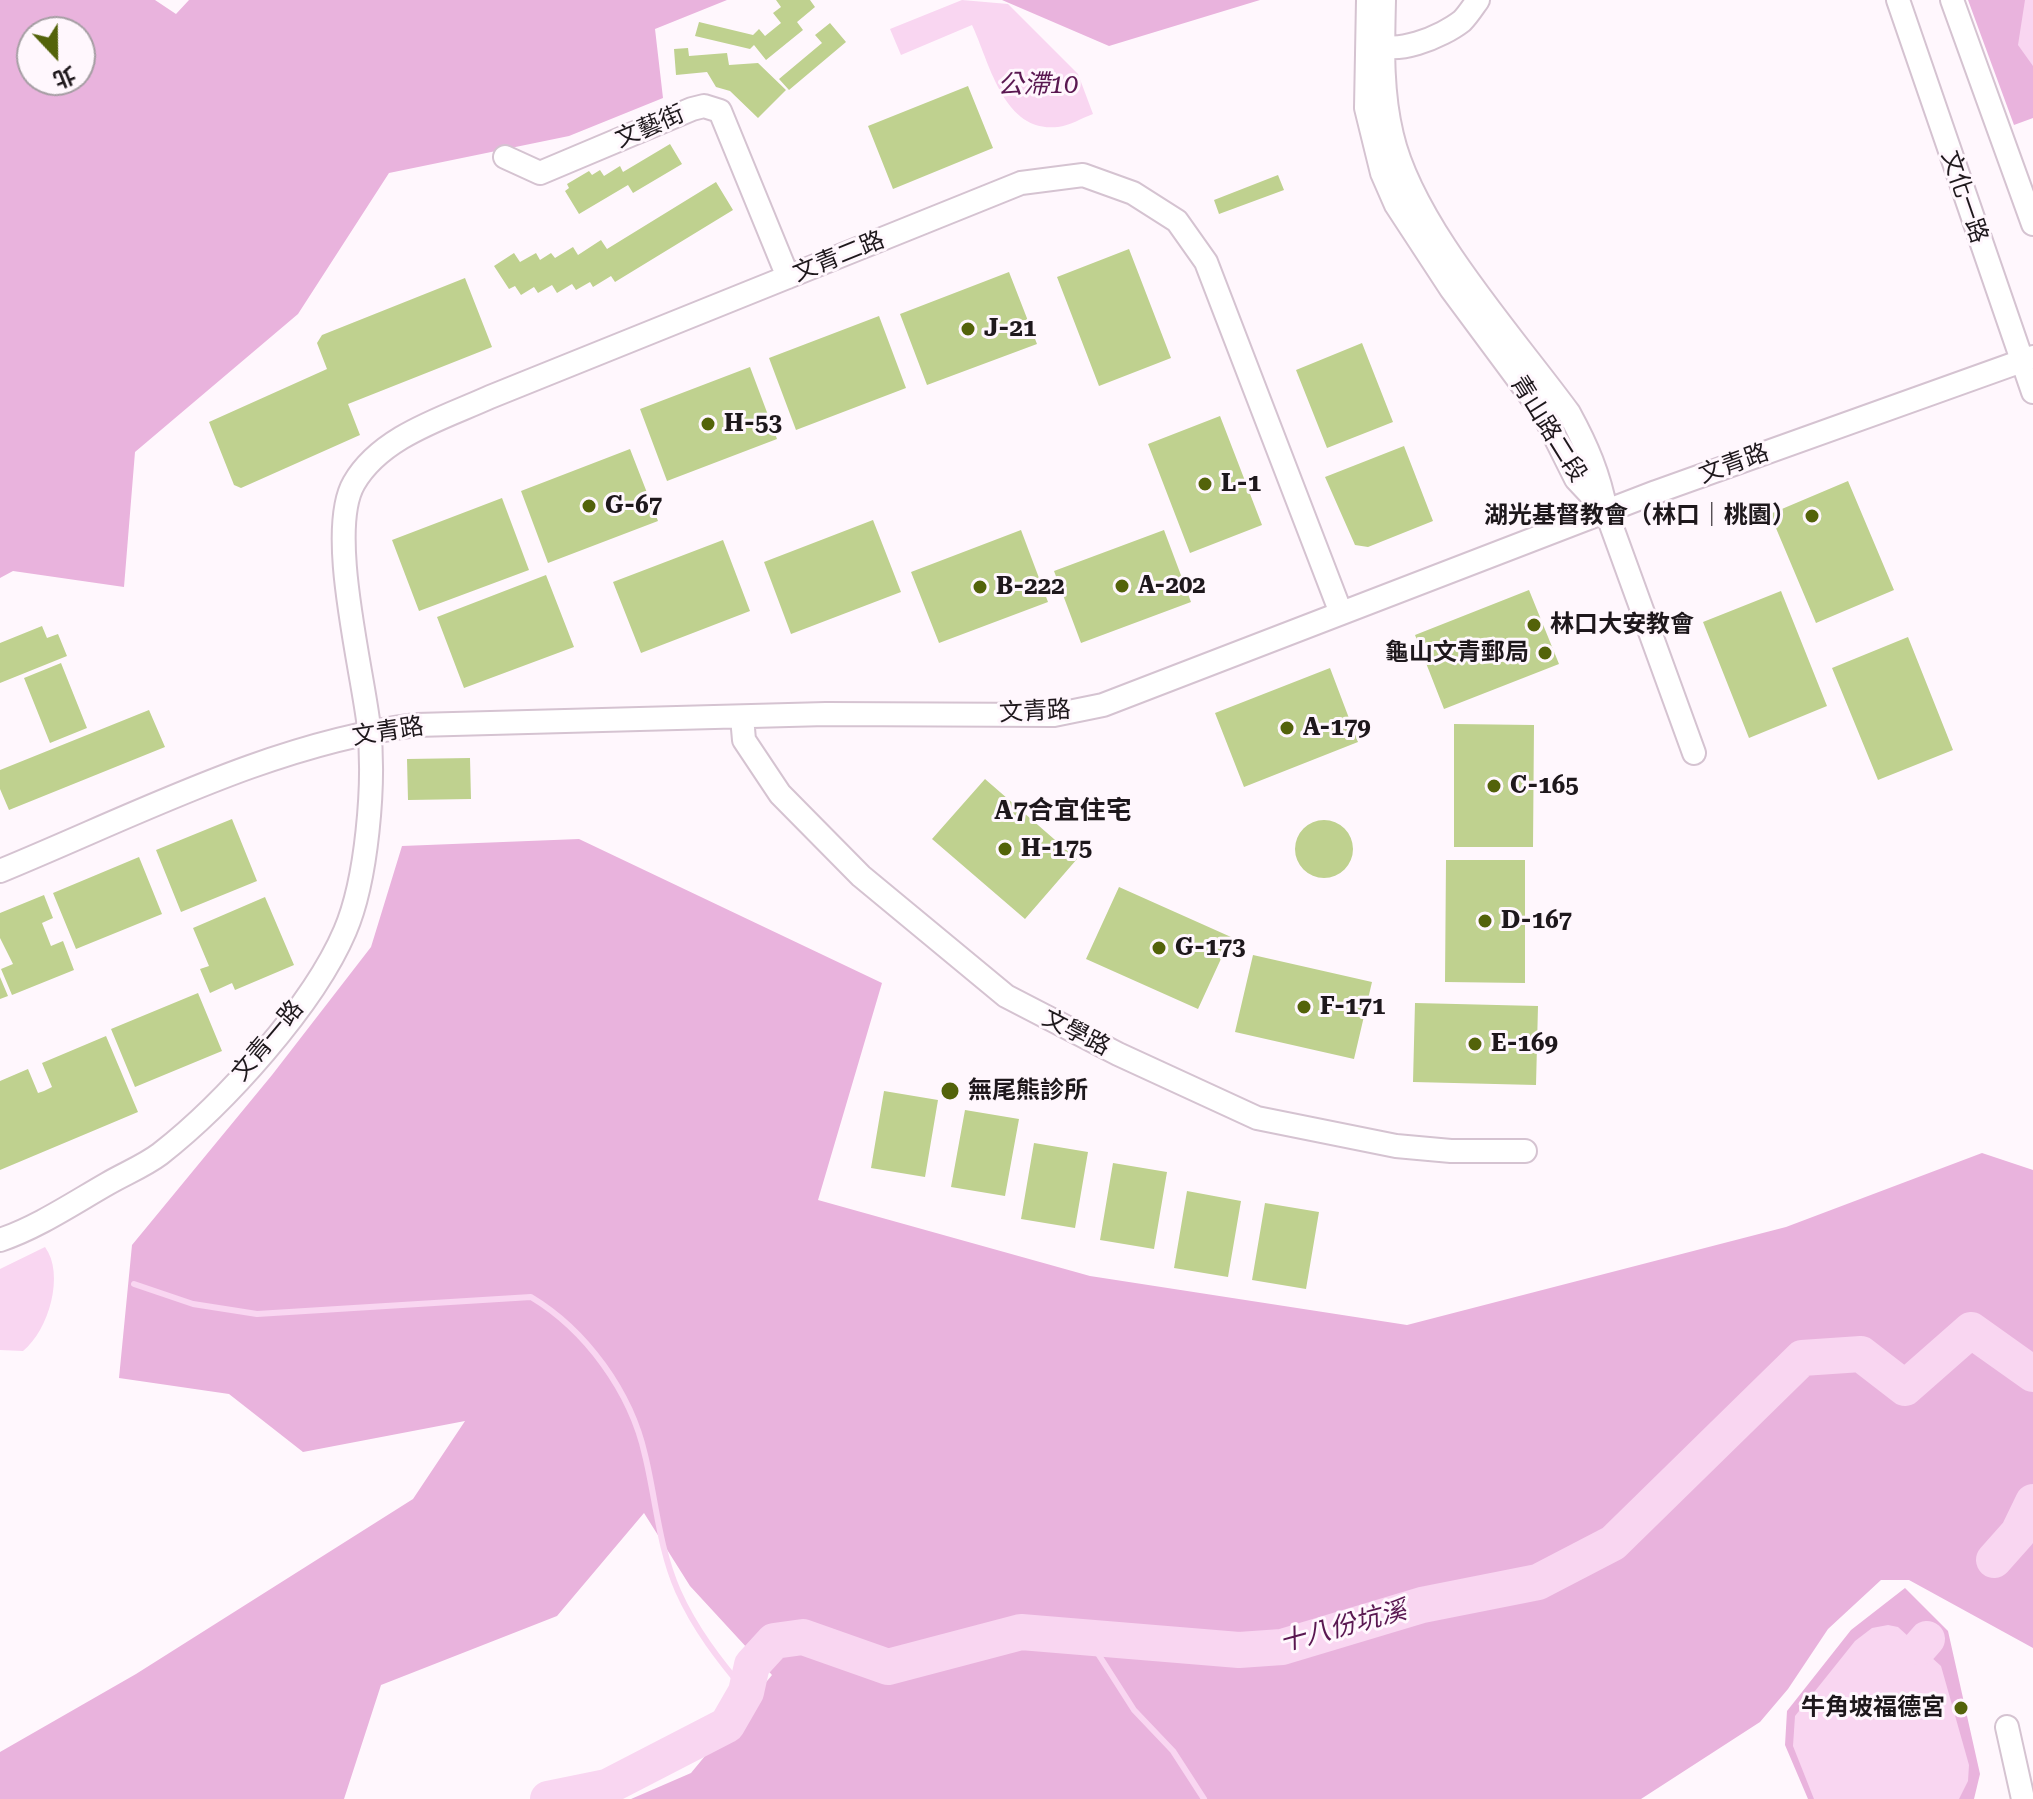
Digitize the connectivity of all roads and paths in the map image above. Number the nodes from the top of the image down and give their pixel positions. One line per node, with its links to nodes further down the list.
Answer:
1 (1368, 0): 7 (street, 青山路二段)
2 (1384, 0): 7 (street, 青山路二段)
3 (1464, 0): 7 (street)
4 (1478, 0): 7 (street)
5 (1898, 0): 11 (street, 文化一路)
6 (1952, 0): 9 (street)
7 (1378, 38): 13 (street, 青山路二段)
8 (505, 157): 10 (street, 文藝街)
9 (2033, 224)
10 (788, 277): 14 (street, 文青二路); 16 (street, 文青二路)
11 (2027, 359): 12 (street, 文化一路); 13 (street, 文青路)
12 (2033, 392)
13 (1606, 511): 14 (street, 文青路); 17 (street)
14 (1341, 613): 15 (street, 文青路)
15 (742, 717): 16 (street, 文青路); 19 (street, 文學路)
16 (369, 731): 18 (street, 文青路); 20 (street, 文青一路)
17 (1694, 753)
18 (0, 871)
19 (1525, 1151)
20 (0, 1240)
21 (2007, 1727): 22 (street)
22 (2023, 1799)

